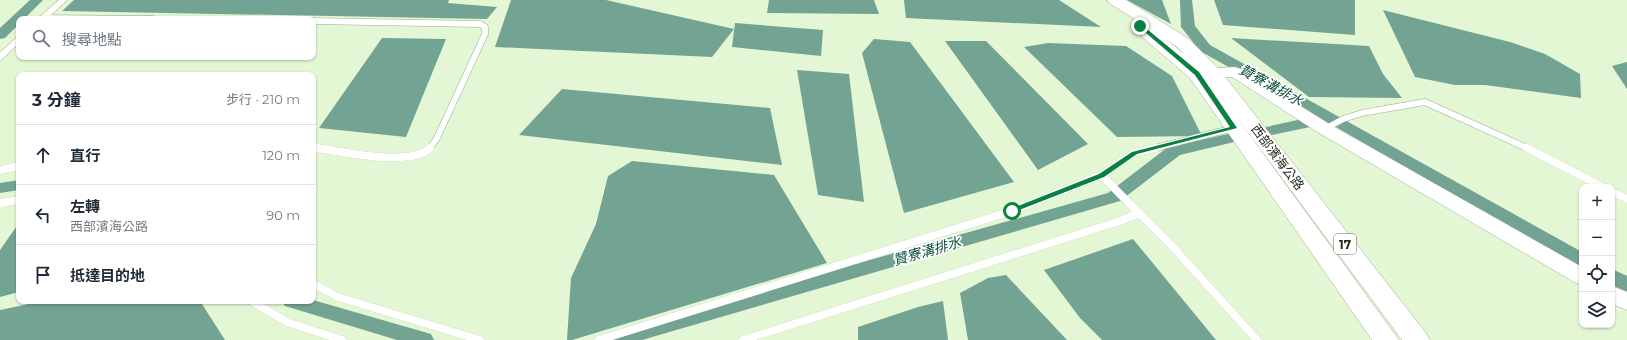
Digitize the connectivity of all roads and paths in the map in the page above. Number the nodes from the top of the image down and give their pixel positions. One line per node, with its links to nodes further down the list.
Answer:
1 (63, 0): 4 (lane)
2 (1102, 0): 8 (main road, 西部濱海公路 / 17)
3 (1115, 0): 8 (main road, 西部濱海公路 / 17)
4 (45, 16)
5 (316, 21): 11 (lane)
6 (16, 42): 7 (lane)
7 (0, 57)
8 (1205, 73): 9 (street); 10 (main road, 西部濱海公路 / 17); 32 (main road, 西部濱海公路 / 17)
9 (1328, 127): 15 (lane); 21 (street)
10 (1234, 128): 14 (lane); 31 (main road, 西部濱海公路 / 17)
11 (316, 147)
12 (16, 167): 13 (lane)
13 (0, 170)
14 (1101, 176): 20 (lane); 28 (lane)
15 (1597, 184)
16 (1615, 193): 17 (lane)
17 (1627, 199)
18 (16, 200): 19 (lane)
19 (0, 203)
20 (1139, 214): 29 (lane); 30 (lane)
21 (1579, 274)
22 (316, 286): 27 (lane)
23 (1615, 296): 24 (street)
24 (1627, 302)
25 (257, 304): 26 (lane)
26 (342, 340)
27 (480, 340)
28 (599, 340)
29 (743, 340)
30 (1257, 340)
31 (1386, 340)
32 (1417, 340)

